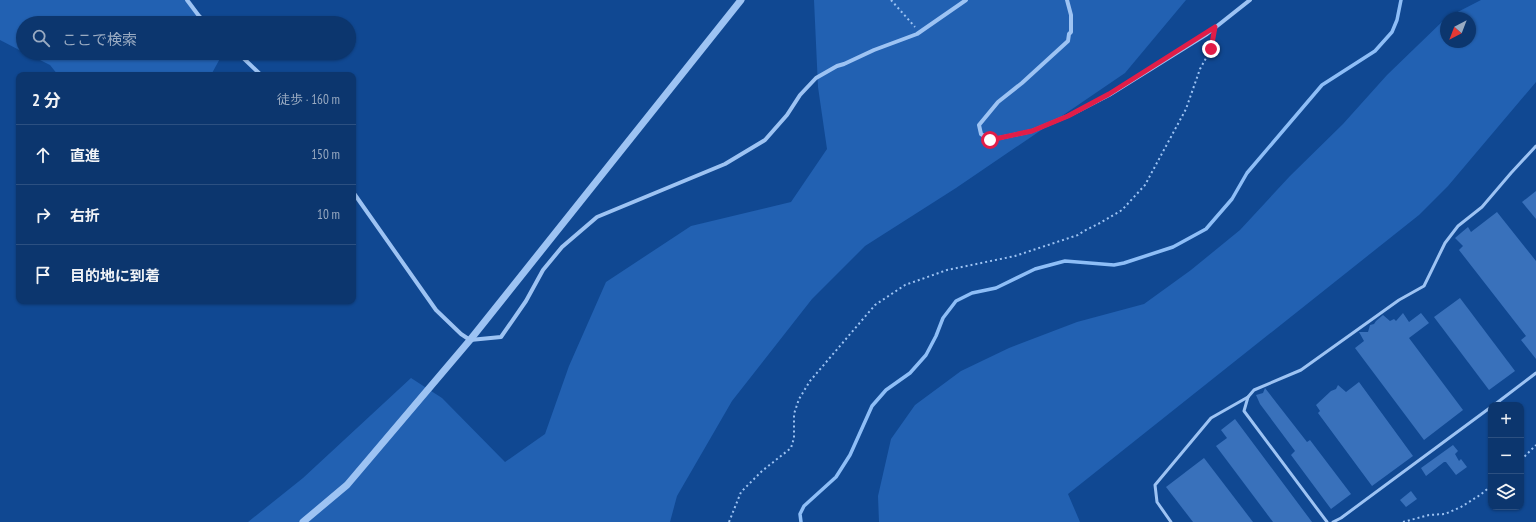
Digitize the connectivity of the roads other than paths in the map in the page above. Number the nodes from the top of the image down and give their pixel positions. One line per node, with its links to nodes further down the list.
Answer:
1 (187, 0): 6 (street)
2 (741, 0): 11 (street)
3 (966, 0): 11 (street)
4 (1067, 0): 5 (street)
5 (1250, 0)
6 (200, 16)
7 (245, 60): 8 (street)
8 (258, 72)
9 (1536, 146): 13 (lane)
10 (356, 196): 11 (street)
11 (470, 340): 16 (street)
12 (1536, 373): 14 (lane)
13 (1248, 397): 17 (lane); 18 (lane)
14 (1498, 402)
15 (1488, 409): 19 (lane)
16 (302, 522)
17 (1171, 522)
18 (1327, 522)
19 (1333, 522)

